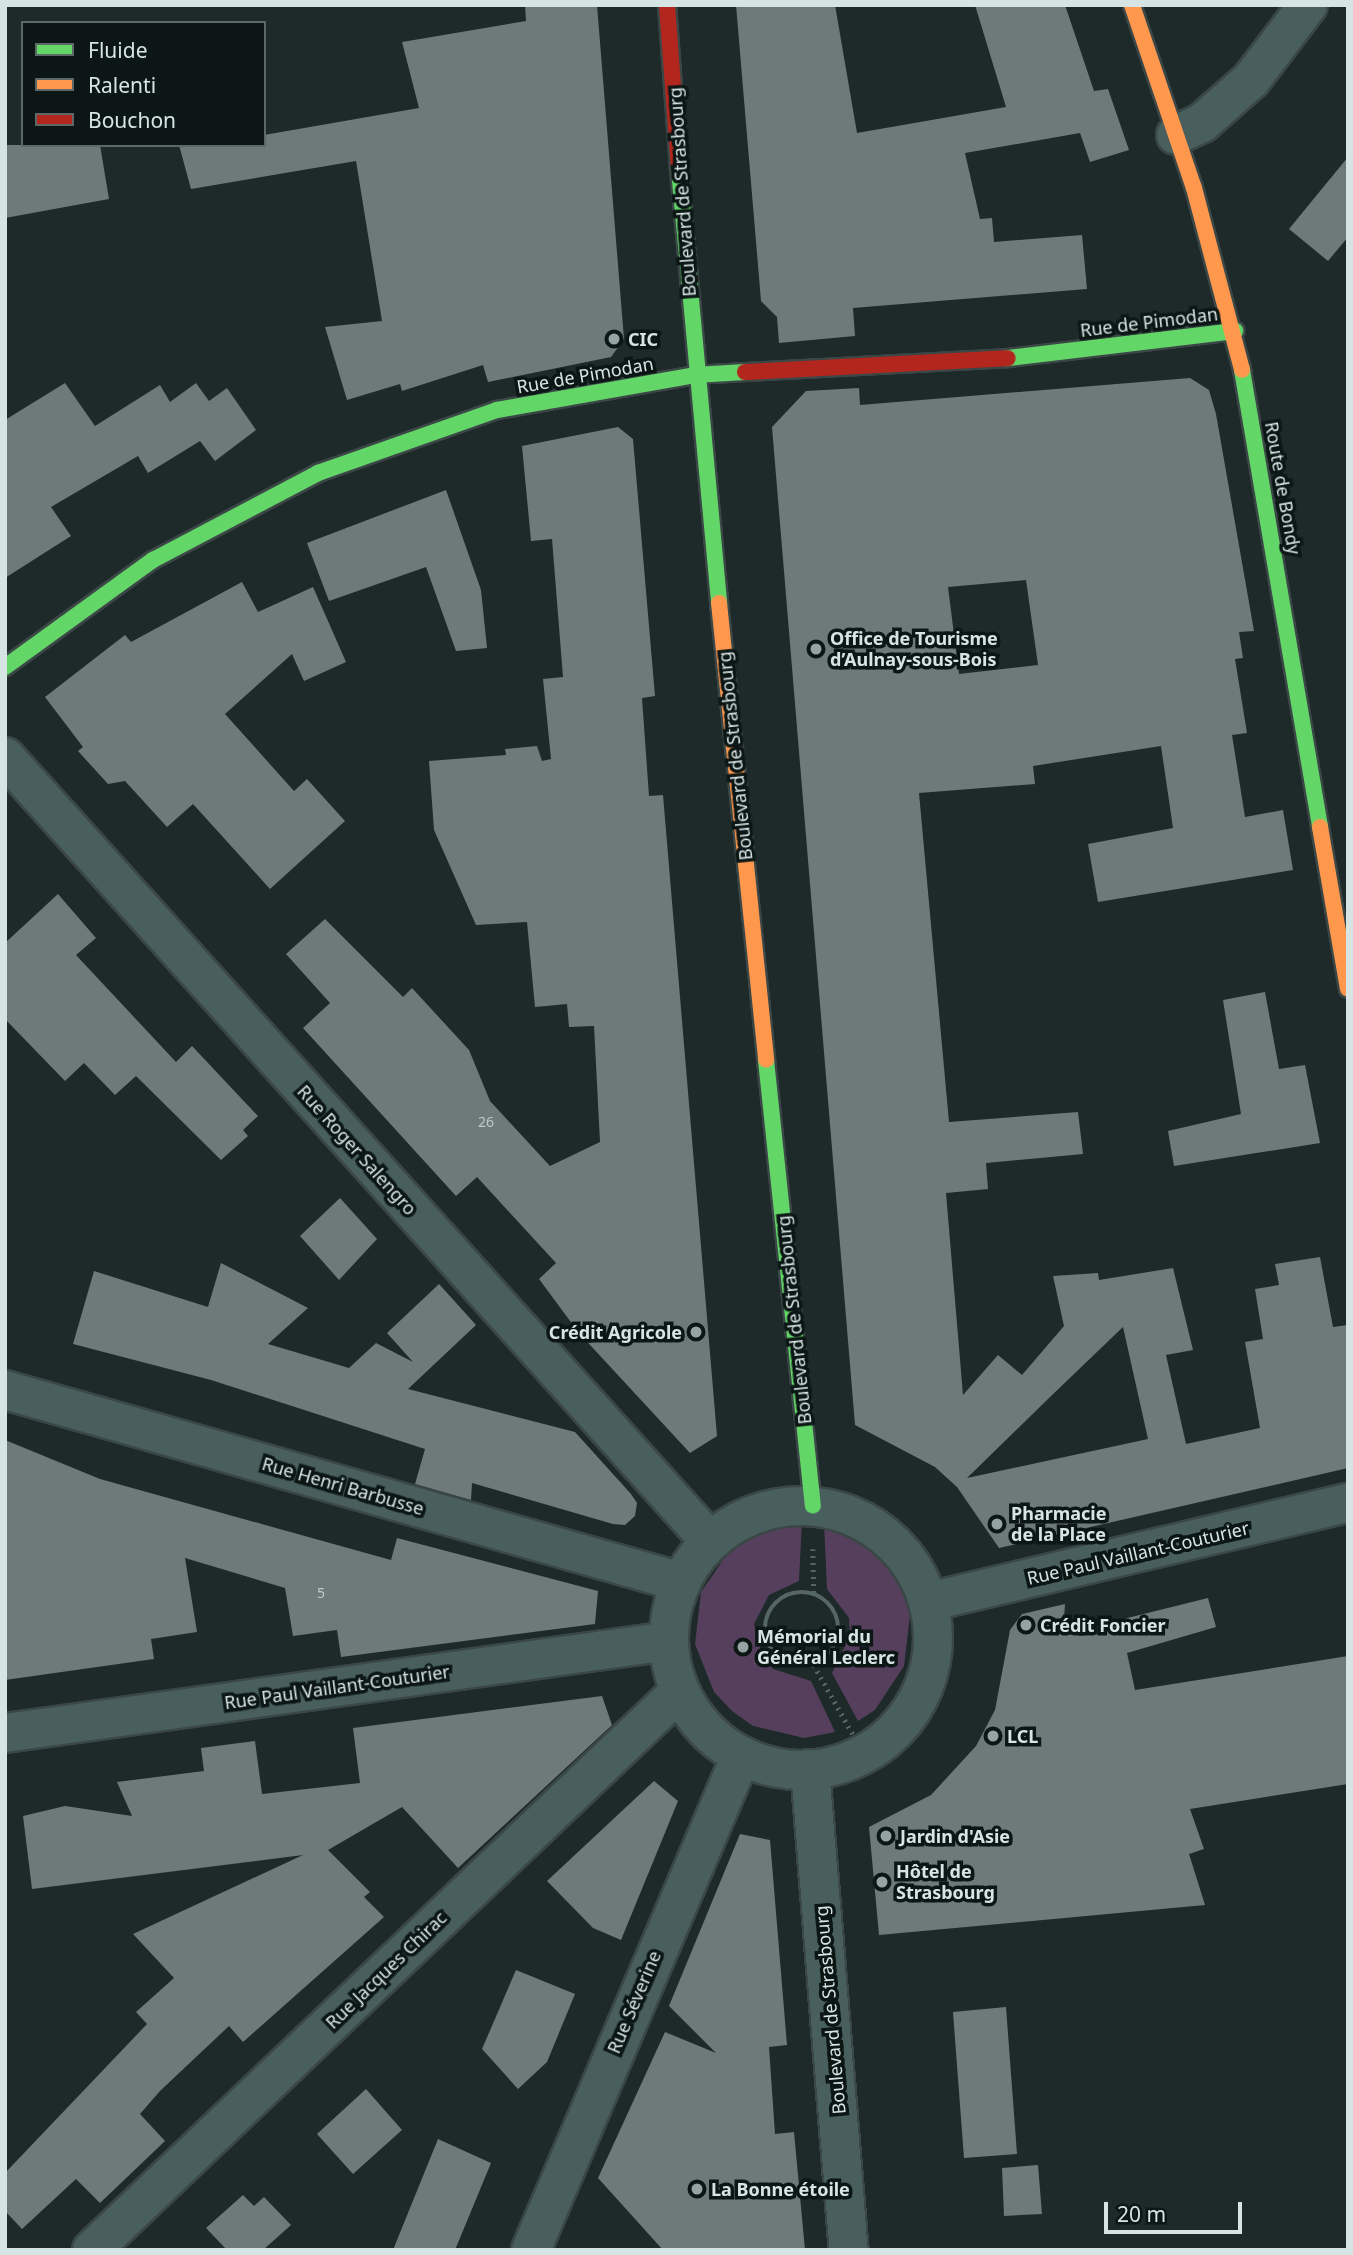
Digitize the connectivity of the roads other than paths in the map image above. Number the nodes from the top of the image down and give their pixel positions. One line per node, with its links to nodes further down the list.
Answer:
1 (667, 5): 6 (street, Boulevard de Strasbourg)
2 (1132, 5): 4 (street, Route de Bondy)
3 (1308, 5): 4 (street)
4 (1176, 135): 5 (street, Route de Bondy)
5 (1235, 331): 6 (street, Rue de Pimodan); 9 (street, Route de Bondy)
6 (695, 375): 7 (street, Rue de Pimodan); 13 (street, Boulevard de Strasbourg)
7 (5, 667)
8 (5, 757): 14 (street, Rue Roger Salengro)
9 (1340, 900): 10 (street, Route de Bondy)
10 (1348, 989)
11 (5, 1391): 15 (street, Rue Henri Barbusse)
12 (1348, 1503): 16 (street, Rue Paul Vaillant-Couturier)
13 (813, 1506): 14 (street); 16 (street)
14 (710, 1541): 15 (street)
15 (681, 1582): 17 (street)
16 (928, 1602): 21 (street)
17 (669, 1641): 18 (street); 19 (street, Rue Paul Vaillant-Couturier)
18 (680, 1690): 20 (street); 22 (street, Rue Jacques Chirac)
19 (5, 1733)
20 (741, 1756): 21 (street); 23 (street, Rue Séverine)
21 (810, 1769): 24 (street, Boulevard de Strasbourg)
22 (92, 2250)
23 (531, 2250)
24 (849, 2250)

